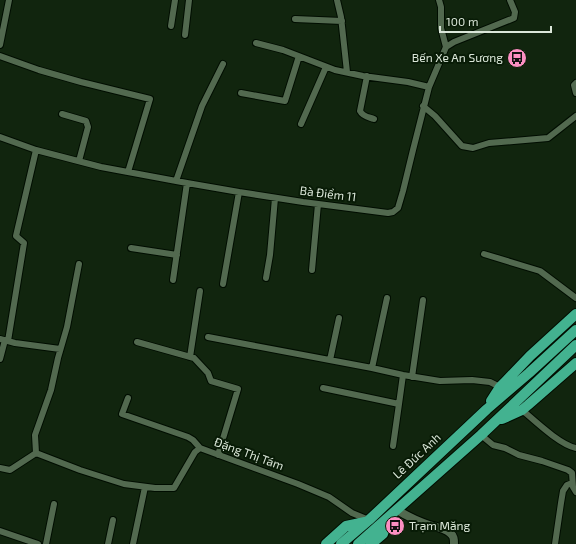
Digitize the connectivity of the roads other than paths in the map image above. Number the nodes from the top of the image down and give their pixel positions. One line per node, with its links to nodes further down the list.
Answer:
1 (10, 0): 12 (street)
2 (175, 0): 9 (street)
3 (188, 0): 10 (street)
4 (337, 0): 8 (street)
5 (439, 0): 13 (street)
6 (510, 0): 13 (street)
7 (295, 18): 8 (street)
8 (342, 22): 18 (street)
9 (171, 26)
10 (185, 35)
11 (256, 43): 15 (street)
12 (0, 45)
13 (446, 47): 21 (street, Bà Điểm 11)
14 (0, 56): 32 (street)
15 (299, 56): 17 (street); 22 (street)
16 (223, 64): 33 (street)
17 (326, 67): 18 (street); 28 (street)
18 (347, 72): 19 (street)
19 (367, 76): 21 (street); 27 (street)
20 (576, 83): 23 (street)
21 (429, 87): 24 (street, Bà Điểm 11)
22 (242, 93)
23 (576, 93)
24 (424, 106): 26 (street); 37 (street, Bà Điểm 11)
25 (62, 114): 31 (street)
26 (576, 116)
27 (374, 119)
28 (301, 124)
29 (0, 137): 30 (street, Bà Điểm 11)
30 (36, 150): 31 (street, Bà Điểm 11); 54 (street)
31 (79, 161): 32 (street, Bà Điểm 11)
32 (128, 172): 33 (street, Bà Điểm 11)
33 (176, 181): 34 (street, Bà Điểm 11)
34 (187, 183): 35 (street, Bà Điểm 11); 40 (street)
35 (239, 192): 36 (street, Bà Điểm 11); 45 (street)
36 (275, 198): 37 (street, Bà Điểm 11); 43 (street)
37 (318, 204): 42 (street)
38 (131, 248): 40 (street)
39 (484, 254): 48 (street)
40 (177, 255): 44 (street)
41 (79, 264): 57 (street)
42 (312, 270)
43 (266, 278)
44 (173, 280)
45 (223, 284)
46 (200, 292): 58 (street)
47 (387, 298): 62 (street)
48 (576, 298)
49 (423, 300): 64 (street)
50 (576, 314): 65 (highway, Lê Đức Anh)
51 (339, 318): 60 (street)
52 (576, 330): 69 (highway, Lê Đức Anh)
53 (208, 336): 60 (street)
54 (4, 340): 57 (street); 59 (street)
55 (137, 342): 58 (street)
56 (576, 345): 71 (highway)
57 (60, 349): 76 (street)
58 (190, 357): 77 (street)
59 (0, 359)
60 (330, 360): 62 (street)
61 (576, 363): 70 (highway)
62 (372, 368): 63 (street)
63 (402, 375): 64 (street); 68 (street)
64 (412, 377): 65 (street)
65 (500, 387): 69 (highway, Lê Đức Anh)
66 (324, 388): 68 (street)
67 (128, 398): 74 (street)
68 (399, 404): 73 (street)
69 (487, 409): 86 (highway, Lê Đức Anh)
70 (522, 410): 71 (highway); 75 (street)
71 (495, 422): 72 (highway)
72 (481, 435): 79 (street); 83 (highway)
73 (393, 446)
74 (200, 448): 77 (street, Đặng Thị Tám); 80 (street, Đặng Thị Tám)
75 (576, 448)
76 (36, 453): 78 (street); 80 (street, Đặng Thị Tám)
77 (218, 455): 86 (street, Đặng Thị Tám)
78 (0, 468)
79 (572, 483): 81 (street); 97 (street)
80 (145, 487): 91 (street)
81 (576, 492)
82 (54, 504): 89 (street)
83 (397, 510): 84 (highway); 96 (street)
84 (389, 517): 94 (highway); 95 (highway)
85 (113, 520): 90 (street)
86 (367, 521): 92 (highway); 93 (highway, Lê Đức Anh)
87 (0, 531): 88 (street)
88 (38, 544)
89 (46, 544)
90 (108, 544)
91 (133, 544)
92 (326, 544)
93 (341, 544)
94 (358, 544)
95 (371, 544)
96 (454, 544)
97 (555, 544)

